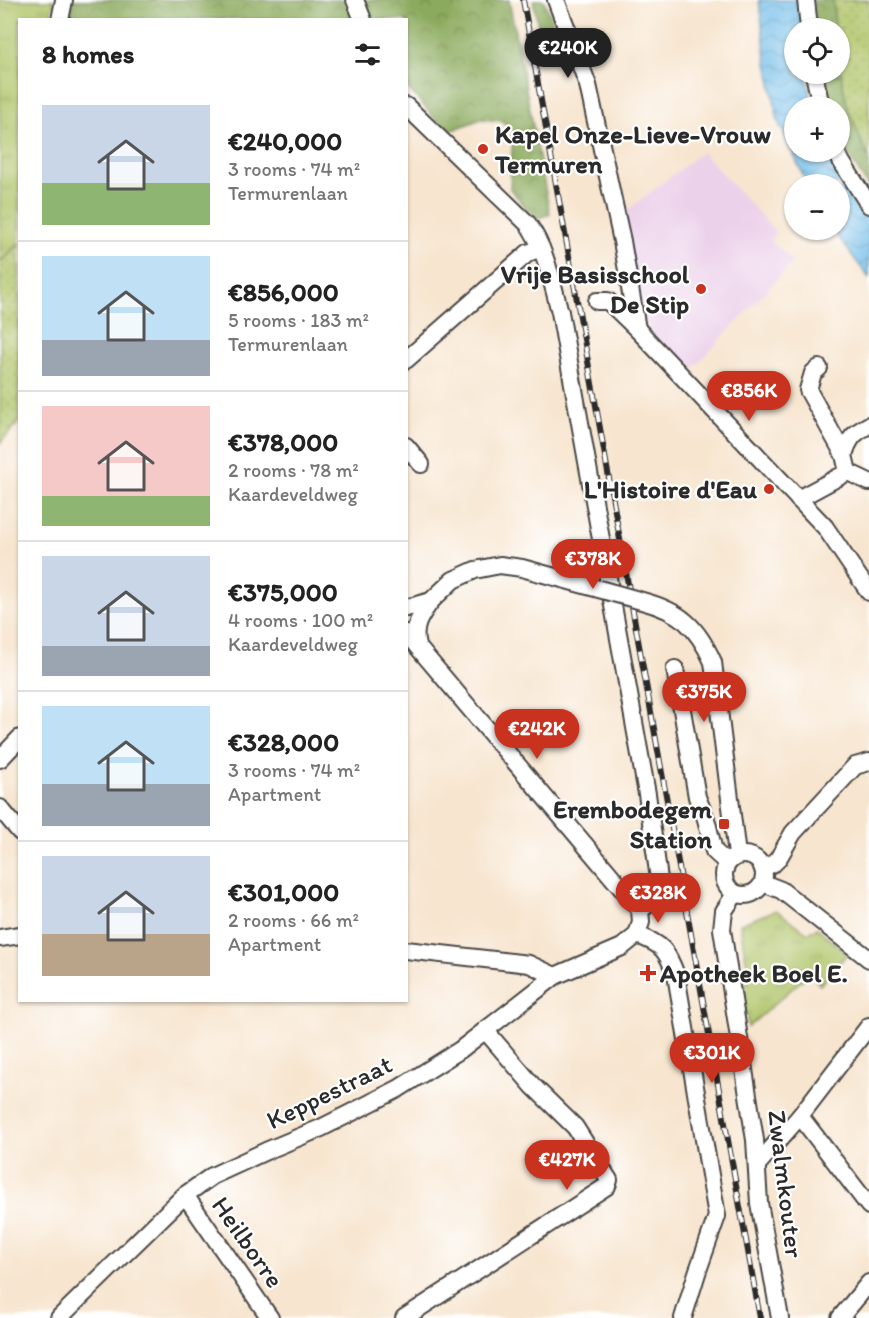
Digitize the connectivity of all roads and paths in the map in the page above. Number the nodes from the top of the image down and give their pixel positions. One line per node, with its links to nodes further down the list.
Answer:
1 (64, 0): 5 (street)
2 (355, 0): 6 (street)
3 (556, 0): 13 (street)
4 (806, 0): 7 (street)
5 (60, 18)
6 (362, 18)
7 (808, 18)
8 (408, 108): 11 (street)
9 (843, 162): 10 (street)
10 (869, 205)
11 (541, 248): 14 (street); 36 (street)
12 (597, 301): 13 (street)
13 (637, 329): 22 (street)
14 (408, 358)
15 (819, 368): 18 (street)
16 (869, 425): 18 (street)
17 (408, 448): 19 (street)
18 (844, 455): 20 (street)
19 (421, 464)
20 (848, 472): 21 (street); 22 (street)
21 (869, 482)
22 (798, 499): 23 (street)
23 (869, 592)
24 (430, 601): 25 (street); 26 (street); 33 (street, bridge)
25 (408, 607)
26 (412, 640): 36 (street)
27 (675, 669): 33 (street)
28 (18, 740): 29 (street)
29 (0, 759)
30 (869, 762): 34 (street)
31 (0, 808): 32 (street)
32 (18, 830)
33 (732, 859): 34 (street); 35 (street)
34 (763, 875): 35 (street); 41 (street)
35 (735, 894): 46 (street, Zwalmkouter)
36 (640, 910): 38 (street)
37 (18, 935): 39 (street)
38 (637, 935): 42 (street, Keppestraat); 53 (street)
39 (0, 938)
40 (408, 950): 42 (street)
41 (869, 959)
42 (555, 976): 44 (street, Keppestraat)
43 (869, 1026): 45 (street)
44 (485, 1030): 47 (street, Keppestraat); 52 (street)
45 (800, 1116): 46 (street); 48 (street)
46 (757, 1165): 54 (street, Zwalmkouter)
47 (185, 1195): 50 (street, Keppestraat); 51 (street, Heilborre)
48 (869, 1206)
49 (869, 1283): 55 (street)
50 (59, 1318)
51 (270, 1318)
52 (404, 1318)
53 (683, 1318)
54 (780, 1318)
55 (840, 1318)

